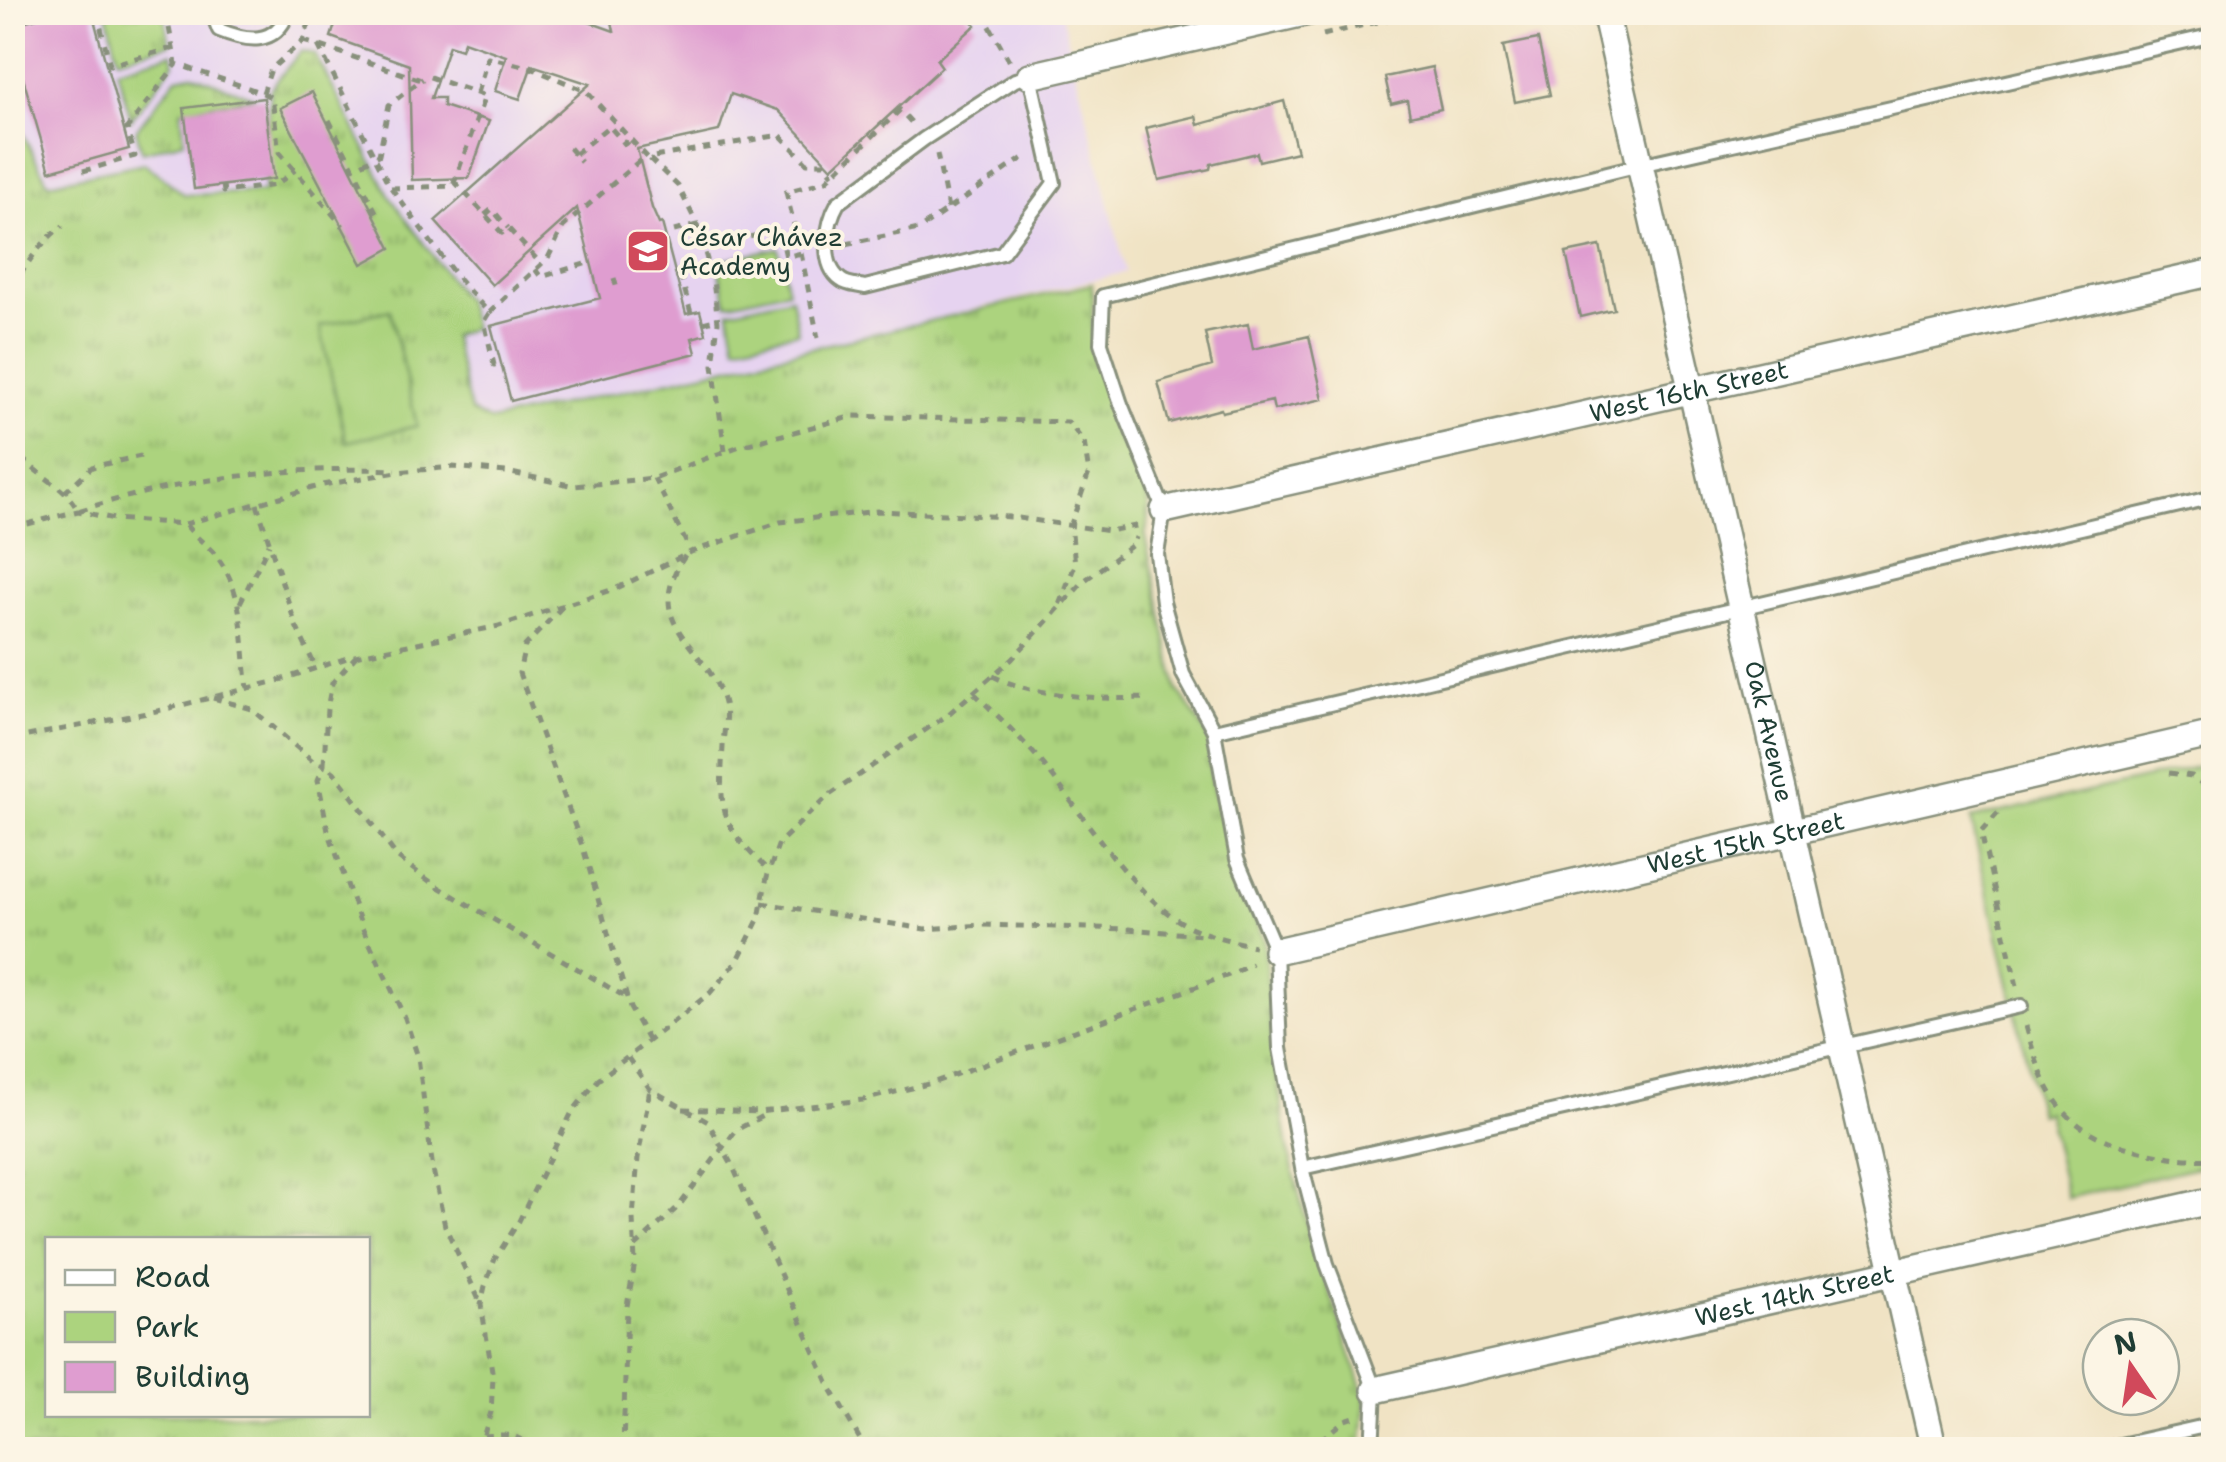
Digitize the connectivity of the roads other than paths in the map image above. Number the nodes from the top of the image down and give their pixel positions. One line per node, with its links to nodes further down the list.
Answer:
1 (212, 12): 2 (lane)
2 (288, 12)
3 (1309, 12): 6 (street)
4 (1604, 12): 7 (street, Oak Avenue)
5 (2214, 35): 7 (lane)
6 (1030, 76): 6 (lane)
7 (1640, 166): 9 (street, Oak Avenue); 11 (lane)
8 (2214, 272): 9 (street, West 16th Street)
9 (1692, 392): 11 (street, West 16th Street); 12 (street, Oak Avenue)
10 (2214, 497): 12 (lane)
11 (1164, 510): 13 (lane)
12 (1741, 606): 13 (lane); 15 (street, Oak Avenue)
13 (1214, 730): 16 (lane)
14 (2214, 734): 15 (street, West 15th Street)
15 (1792, 832): 16 (street, West 15th Street); 18 (street, Oak Avenue)
16 (1276, 951): 19 (lane)
17 (2021, 1006): 18 (lane)
18 (1841, 1046): 19 (lane); 21 (street, Oak Avenue)
19 (1302, 1168): 22 (lane)
20 (2214, 1200): 21 (street, West 14th Street)
21 (1893, 1272): 22 (street, West 14th Street); 25 (street, Oak Avenue)
22 (1375, 1390): 24 (lane)
23 (2214, 1424): 26 (lane)
24 (1372, 1450)
25 (1934, 1450)
26 (2098, 1450)

